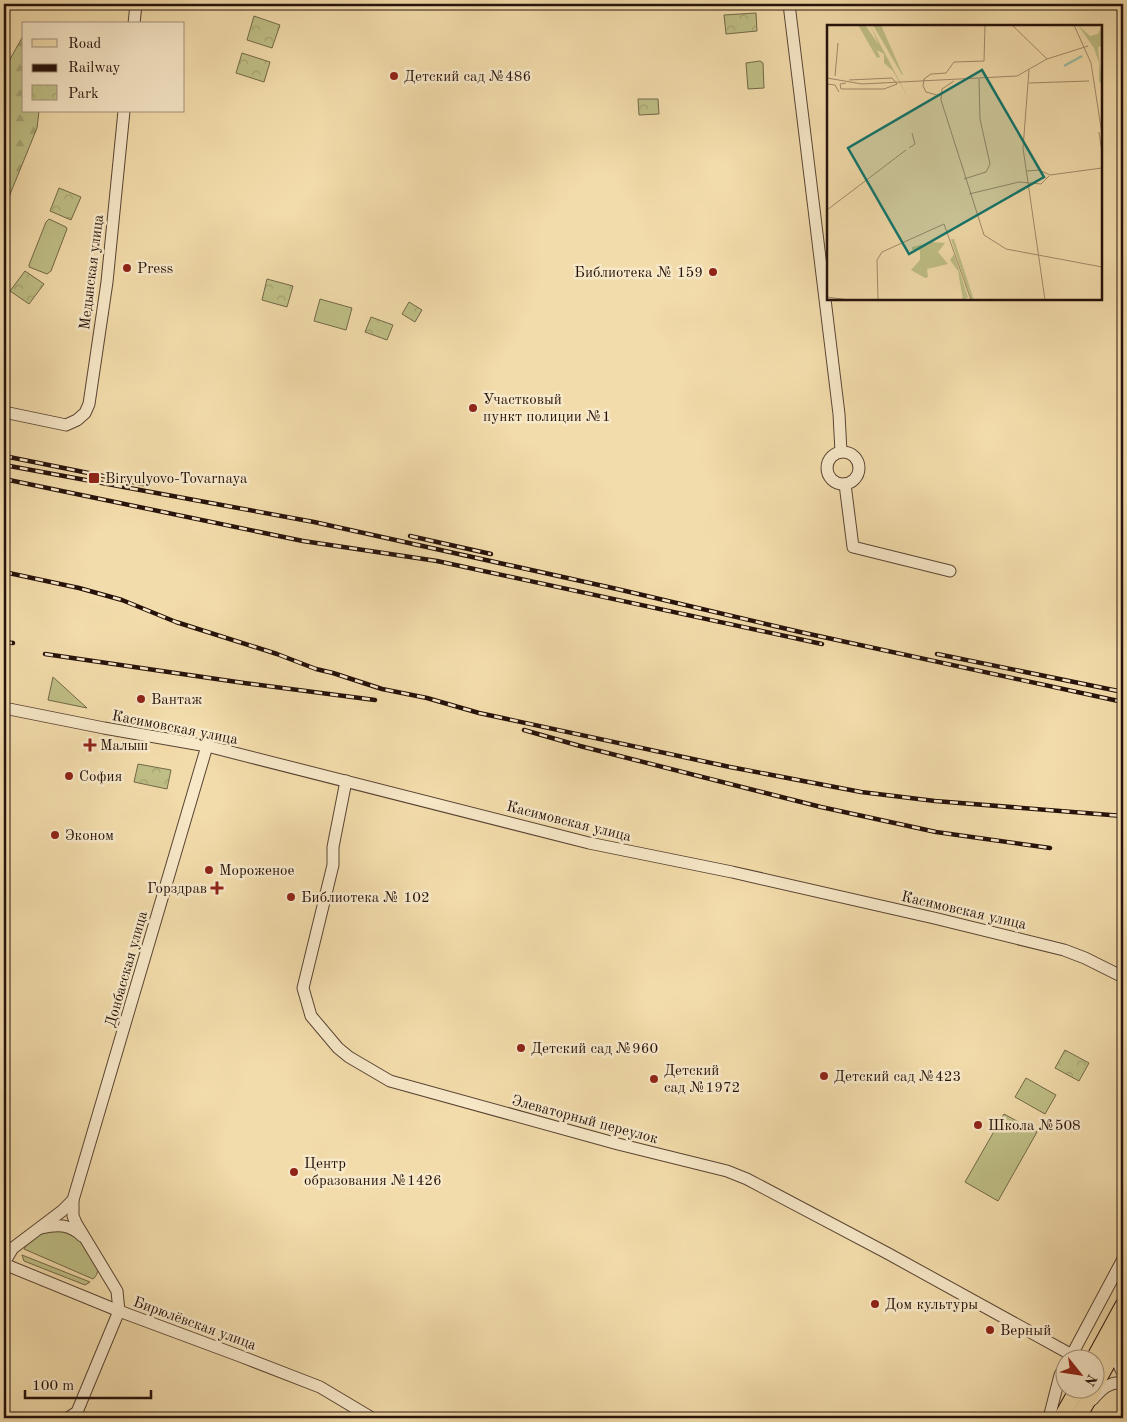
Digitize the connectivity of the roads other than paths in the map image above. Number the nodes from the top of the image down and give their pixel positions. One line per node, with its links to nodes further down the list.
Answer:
1 (136, 4): 3 (street)
2 (789, 4): 6 (street)
3 (134, 22)
4 (124, 112): 5 (street, Медынская улица)
5 (4, 412)
6 (841, 452): 7 (street); 7 (street)
7 (844, 484): 8 (street)
8 (950, 571)
9 (4, 708): 10 (street, Касимовская улица)
10 (207, 746): 11 (street, Касимовская улица); 13 (street, Донбасская улица)
11 (346, 781): 12 (street, Касимовская улица); 21 (street, Элеваторный переулок)
12 (1121, 972)
13 (73, 1200): 14 (street); 15 (street)
14 (36, 1230): 15 (street); 17 (street)
15 (87, 1240): 19 (street)
16 (1123, 1259): 22 (street)
17 (4, 1263): 19 (street, Бирюлёвская улица)
18 (1123, 1305): 23 (main road)
19 (119, 1311): 31 (street); 32 (street, Бирюлёвская улица)
20 (1123, 1337): 24 (main road); 25 (street)
21 (1058, 1350)
22 (1074, 1350)
23 (1098, 1350)
24 (1104, 1371)
25 (1123, 1372)
26 (1123, 1383): 30 (street)
27 (1054, 1398): 33 (street)
28 (1071, 1400): 34 (main road)
29 (1088, 1400): 30 (main road)
30 (1080, 1414)
31 (68, 1418)
32 (372, 1418)
33 (1049, 1418)
34 (1061, 1418)

